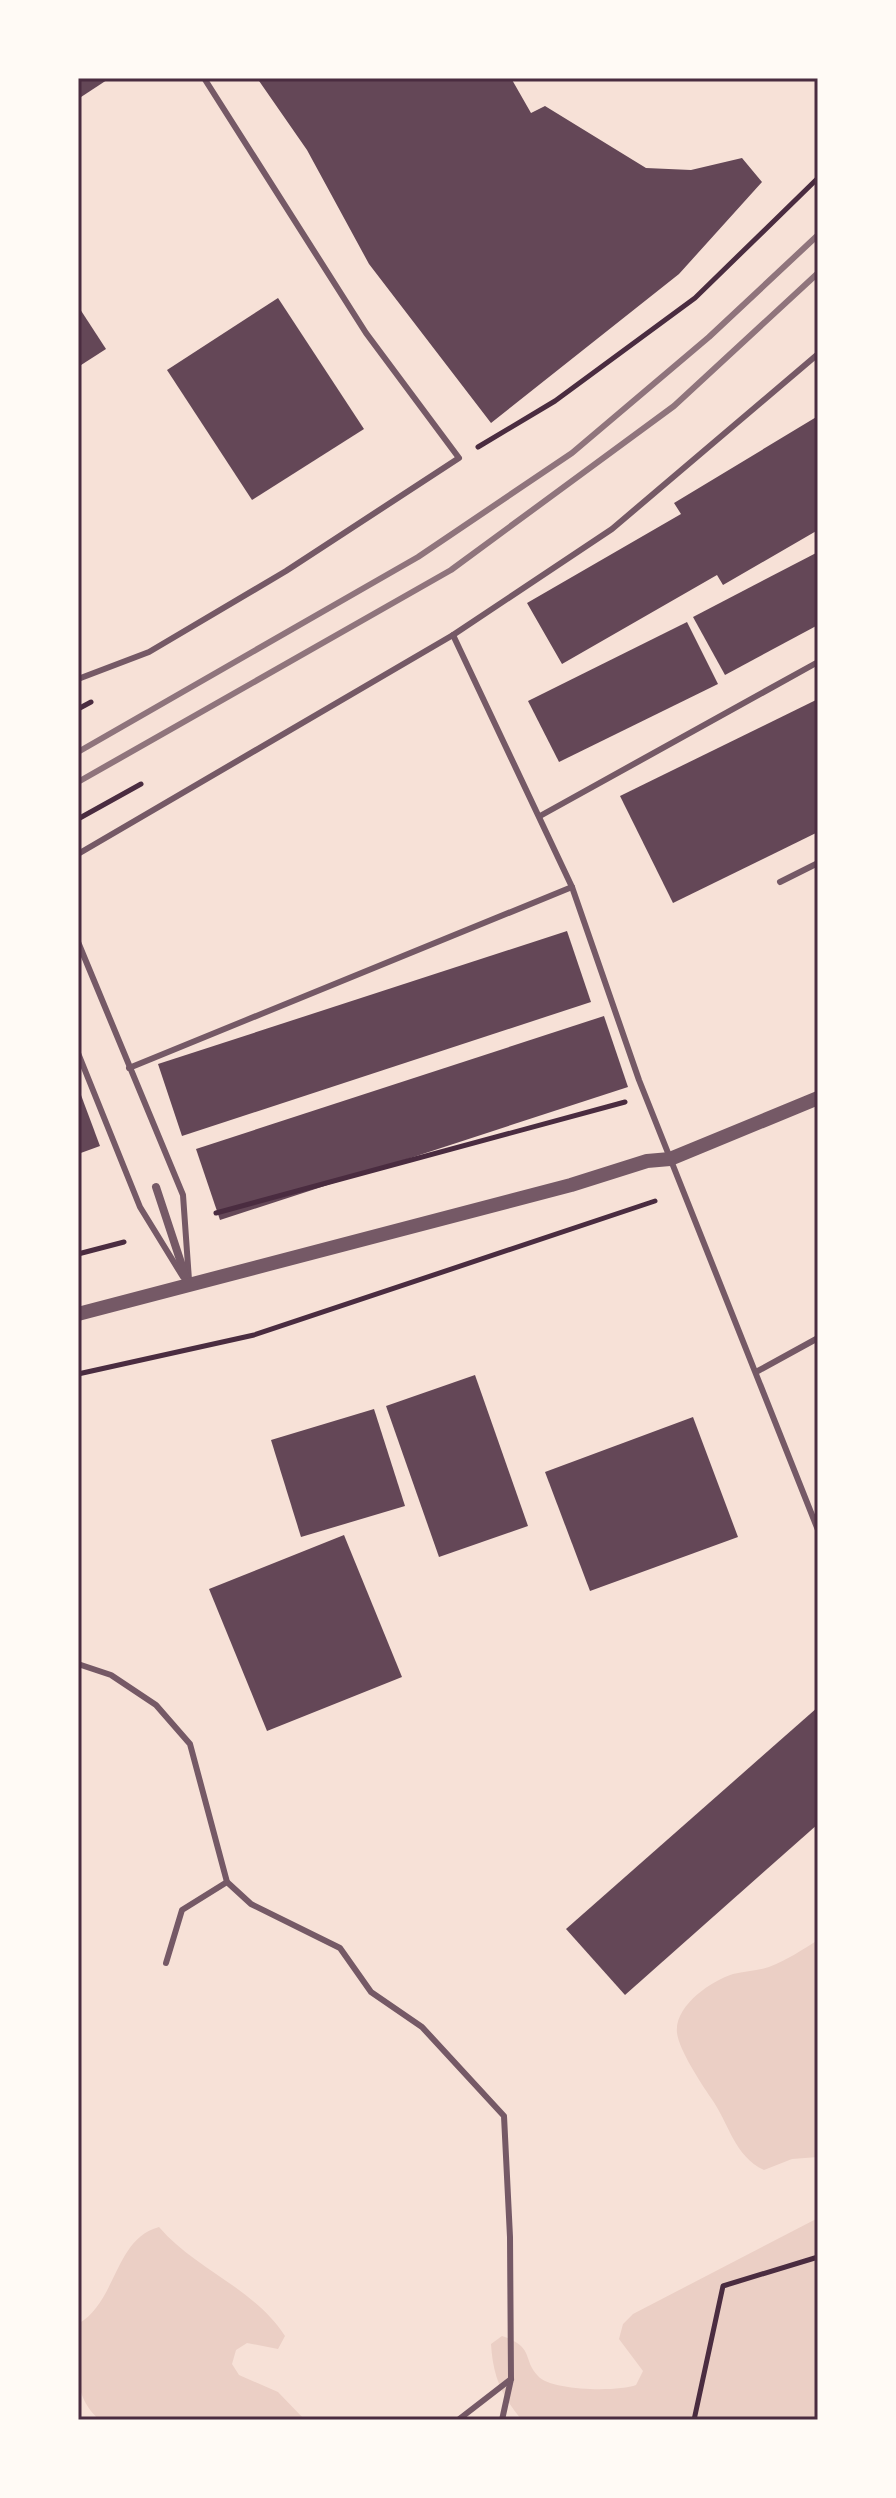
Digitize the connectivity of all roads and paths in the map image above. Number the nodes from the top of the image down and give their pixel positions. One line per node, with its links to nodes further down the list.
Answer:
1 (204, 78): 4 (lane)
2 (818, 178): 4 (path)
3 (818, 354): 5 (lane)
4 (459, 458): 7 (lane)
5 (453, 635): 9 (lane); 11 (lane)
6 (818, 662): 9 (lane)
7 (78, 679)
8 (141, 784): 10 (path)
9 (540, 816): 14 (lane)
10 (78, 819)
11 (78, 854)
12 (818, 863): 13 (lane)
13 (780, 882)
14 (572, 887): 17 (lane); 20 (lane)
15 (78, 942): 17 (lane)
16 (78, 1053): 26 (lane)
17 (129, 1068): 26 (lane)
18 (818, 1098): 20 (street)
19 (635, 1099): 23 (path)
20 (670, 1159): 26 (street); 29 (lane)
21 (156, 1187): 26 (street)
22 (655, 1201): 30 (path)
23 (216, 1213)
24 (124, 1242): 25 (path)
25 (78, 1254)
26 (189, 1287): 27 (street)
27 (78, 1314)
28 (818, 1338): 29 (lane)
29 (756, 1372): 31 (lane)
30 (78, 1374)
31 (818, 1530)
32 (78, 1664): 33 (lane)
33 (227, 1882): 34 (lane); 36 (lane)
34 (166, 1963)
35 (818, 2257): 39 (path)
36 (511, 2379): 37 (lane); 38 (lane)
37 (458, 2420)
38 (502, 2420)
39 (694, 2420)

